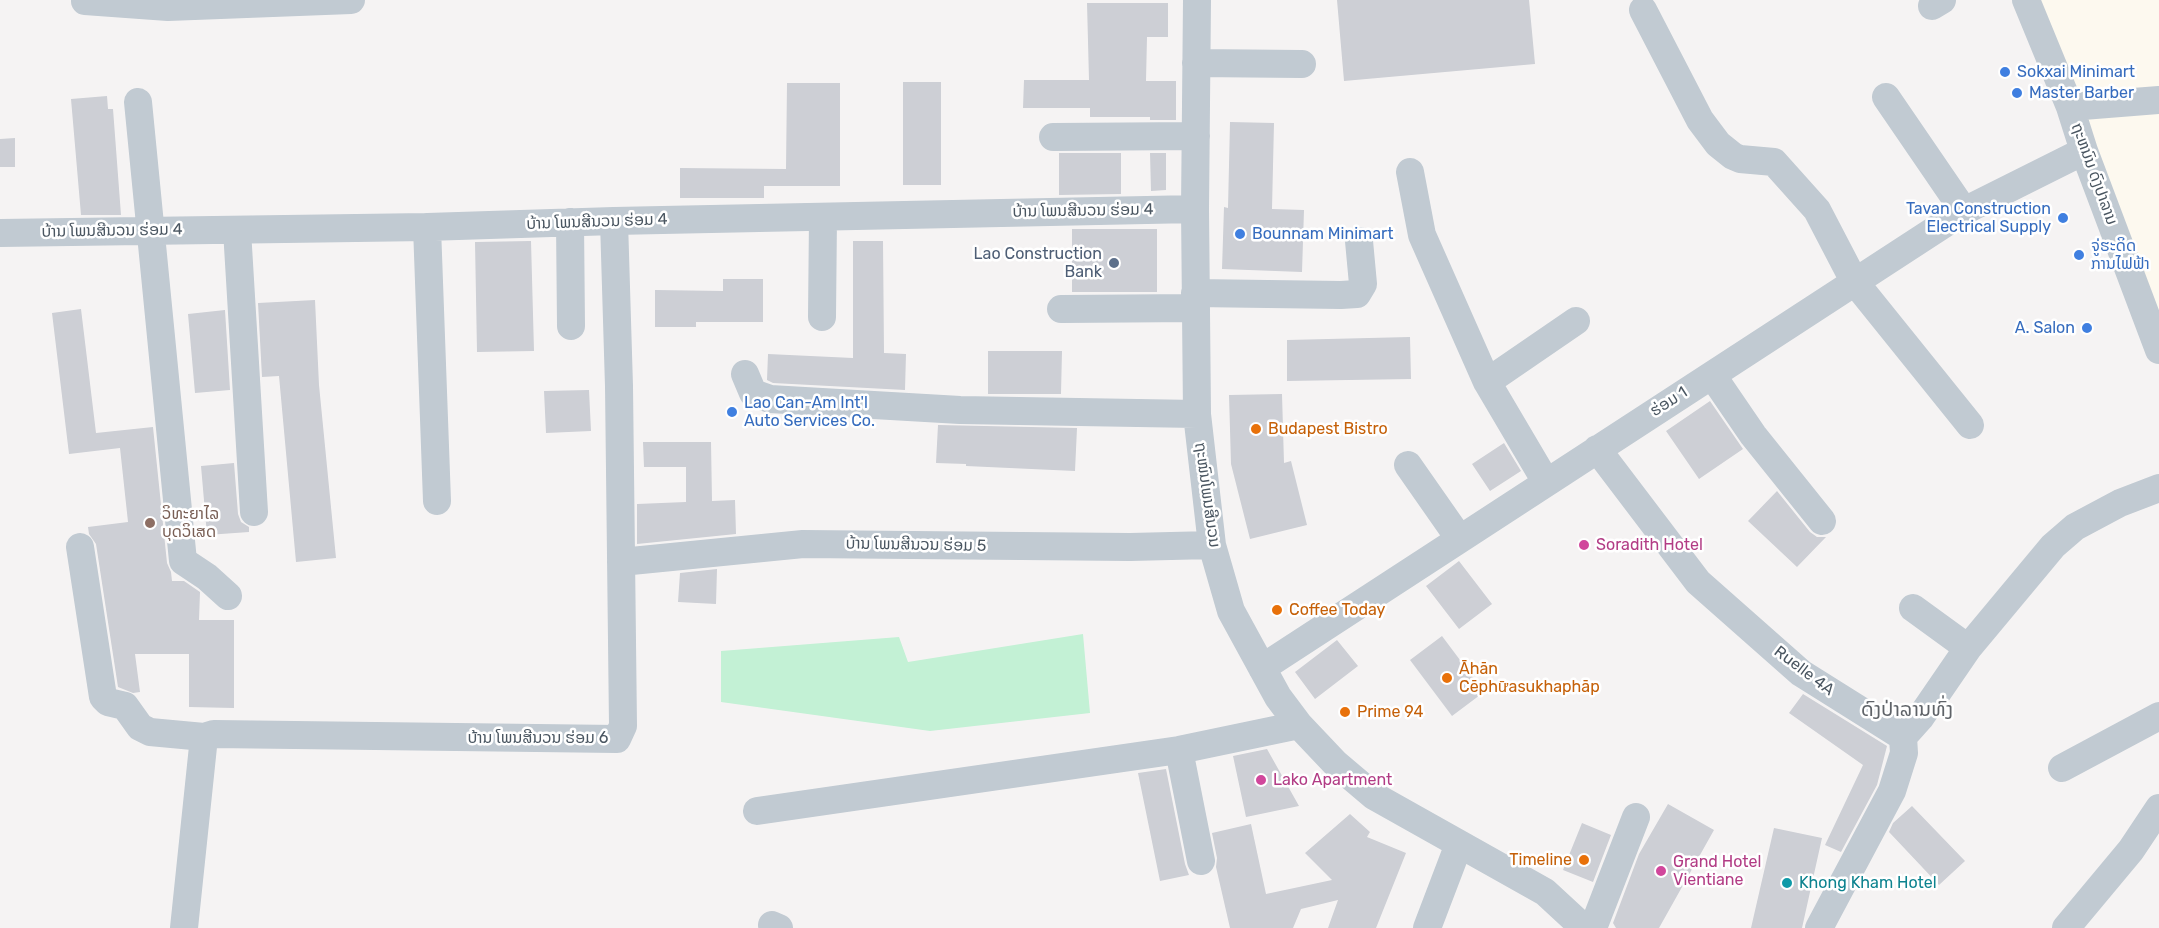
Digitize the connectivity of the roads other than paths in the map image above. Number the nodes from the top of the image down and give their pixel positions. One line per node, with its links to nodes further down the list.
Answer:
1 (351, 0): 5 (street)
2 (1197, 0): 7 (street, ຖະໜົນໂພນສີນວນ)
3 (2026, 0): 12 (street, ຖະຫນົນ ດົງປາລານ)
4 (85, 1): 5 (street)
5 (319, 1)
6 (1643, 10): 27 (street)
7 (1196, 63): 8 (street); 13 (street, ຖະໜົນໂພນສີນວນ)
8 (1302, 64)
9 (1886, 97): 18 (street)
10 (2159, 100): 12 (street)
11 (138, 102): 23 (street)
12 (2070, 107): 15 (street, ຖະຫນົນ ດົງປາລານ)
13 (1196, 136): 14 (street); 17 (street, ຖະໜົນໂພນສີນວນ)
14 (1053, 137)
15 (2084, 151): 18 (street, ຮ່ອມ 1); 33 (street, ຖະຫນົນ ດົງປາລານ)
16 (1410, 172): 36 (street)
17 (1195, 209): 19 (street, ບ້ານ ໂພນສີນວນ ຮ່ອມ 4); 28 (street, ຖະໜົນໂພນສີນວນ)
18 (1964, 211): 27 (street, ຮ່ອມ 1)
19 (823, 216): 20 (street, ບ້ານ ໂພນສີນວນ ຮ່ອມ 4); 30 (street)
20 (614, 221): 21 (street, ບ້ານ ໂພນສີນວນ ຮ່ອມ 4); 49 (street, ບ້ານ ໂພນສີນວນ ຮ່ອມ 6)
21 (570, 222): 22 (street, ບ້ານ ໂພນສີນວນ ຮ່ອມ 4); 32 (street)
22 (427, 227): 24 (street, ບ້ານ ໂພນສີນວນ ຮ່ອມ 4); 43 (street)
23 (149, 230): 24 (street, ບ້ານ ໂພນສີນວນ ຮ່ອມ 4); 25 (street, ບ້ານ ໂພນສີນວນ ຮ່ອມ 4); 50 (street)
24 (237, 230): 44 (street)
25 (0, 233)
26 (1359, 241): 28 (street)
27 (1854, 281): 35 (street, ຮ່ອມ 1); 38 (street)
28 (1195, 300): 29 (street); 37 (street, ຖະໜົນໂພນສີນວນ)
29 (1061, 309)
30 (822, 317)
31 (1576, 321): 36 (street)
32 (571, 326)
33 (2156, 333)
34 (745, 374): 37 (street)
35 (1712, 375): 39 (street, ຮ່ອມ 1); 45 (street)
36 (1487, 382): 41 (street)
37 (1197, 414): 47 (street, ຖະໜົນໂພນສີນວນ)
38 (1970, 425)
39 (1597, 449): 41 (street, ຮ່ອມ 1); 57 (street, Ruelle 4A)
40 (1408, 465): 46 (street)
41 (1546, 482): 46 (street, ຮ່ອມ 1)
42 (2159, 488): 52 (street)
43 (436, 501)
44 (254, 512)
45 (1822, 521)
46 (1459, 538): 53 (street, ຮ່ອມ 1)
47 (1212, 545): 49 (street, ບ້ານ ໂພນສີນວນ ຮ່ອມ 5); 53 (street, ຖະໜົນໂພນສີນວນ)
48 (80, 547): 56 (street)
49 (621, 562): 56 (street, ບ້ານ ໂພນສີນວນ ຮ່ອມ 6)
50 (228, 596)
51 (1914, 608): 52 (street)
52 (1968, 648): 57 (street)
53 (1262, 668): 55 (street, ຖະໜົນໂພນສີນວນ)
54 (2159, 716): 59 (street)
55 (1299, 725): 58 (street); 63 (street, ຖະໜົນໂພນສີນວນ)
56 (204, 737): 65 (street)
57 (1903, 737): 69 (street)
58 (1179, 750): 61 (street); 64 (street)
59 (2062, 768)
60 (2159, 808): 70 (street)
61 (757, 811)
62 (1636, 817): 68 (street)
63 (1459, 844): 66 (street); 67 (street, ຖະໜົນໂພນສີນວນ)
64 (1202, 861)
65 (184, 928)
66 (1427, 928)
67 (1584, 928)
68 (1593, 928)
69 (1819, 928)
70 (2066, 928)

